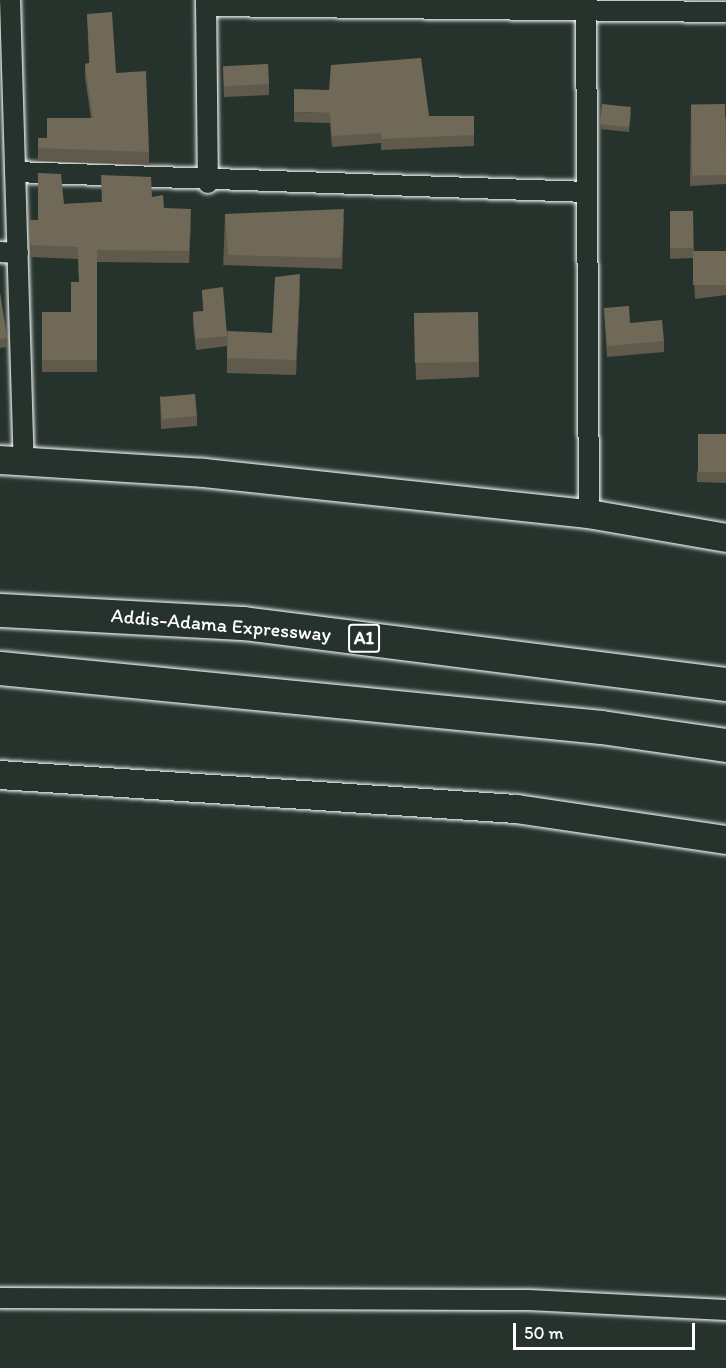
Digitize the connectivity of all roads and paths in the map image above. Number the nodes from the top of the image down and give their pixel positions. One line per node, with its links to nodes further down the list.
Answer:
1 (10, 0): 5 (street)
2 (206, 3): 3 (street); 7 (street)
3 (586, 4): 4 (street); 8 (street)
4 (726, 12)
5 (6, 88): 6 (street)
6 (15, 172): 7 (street); 9 (street)
7 (208, 183): 8 (street)
8 (587, 192): 11 (street)
9 (9, 252): 10 (street)
10 (12, 461): 11 (street)
11 (589, 514): 12 (street)
12 (726, 538)
13 (0, 610): 15 (highway, Addis-Adama Expressway / A1)
14 (0, 668): 16 (highway)
15 (726, 684)
16 (726, 745)
17 (0, 775): 18 (street)
18 (726, 840)
19 (0, 1298): 20 (street)
20 (726, 1310)

